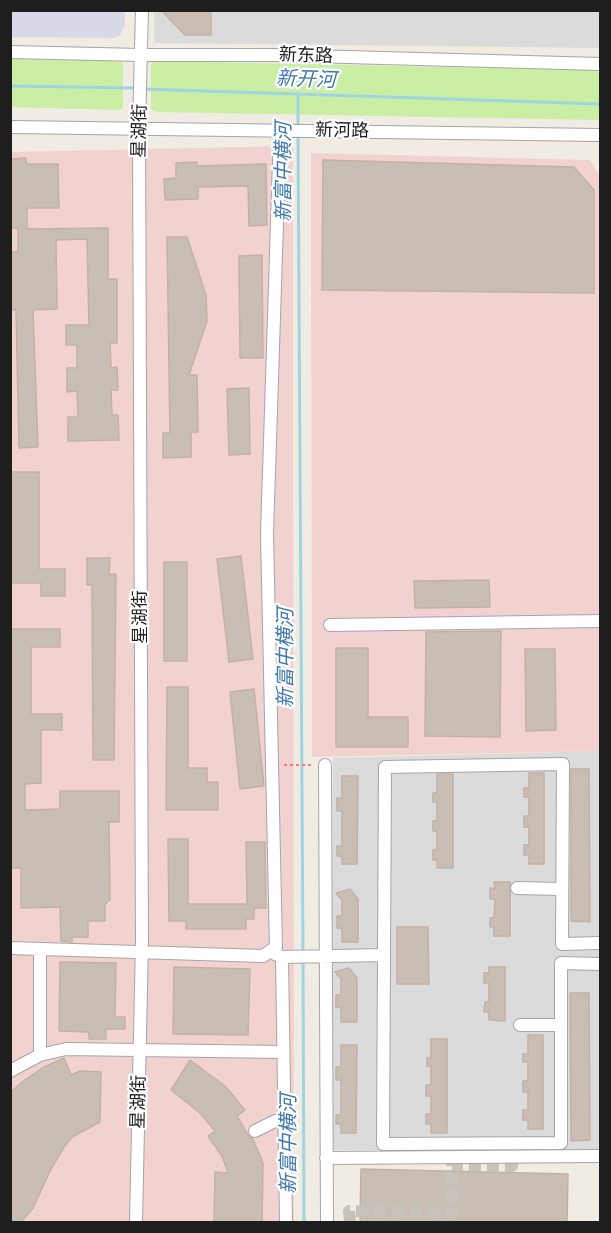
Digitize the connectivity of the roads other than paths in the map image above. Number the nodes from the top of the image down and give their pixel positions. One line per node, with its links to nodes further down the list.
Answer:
1 (142, 10): 3 (street, 星湖街)
2 (10, 52): 3 (street, 新东路)
3 (141, 55): 4 (street, 新东路); 6 (street, 星湖街)
4 (600, 64)
5 (10, 127): 6 (street, 新河路)
6 (139, 128): 7 (street, 新河路); 17 (street, 星湖街)
7 (286, 130): 8 (street, 新河路); 18 (street)
8 (600, 135)
9 (600, 621): 10 (street)
10 (330, 625)
11 (325, 765): 19 (street)
12 (517, 888): 13 (street)
13 (562, 889): 14 (street); 20 (street)
14 (600, 943)
15 (10, 948): 16 (street)
16 (40, 950): 17 (street); 27 (street)
17 (141, 952): 18 (street); 25 (street, 星湖街)
18 (270, 952): 21 (street)
19 (327, 956): 20 (street); 21 (street); 32 (street)
20 (384, 956): 24 (street)
21 (286, 957): 26 (street)
22 (600, 964): 24 (street)
23 (520, 1025): 24 (street)
24 (561, 1025)
25 (140, 1050): 26 (street); 27 (street); 33 (street, 星湖街)
26 (283, 1052): 29 (street)
27 (40, 1055): 28 (street)
28 (10, 1071)
29 (284, 1121): 30 (street); 34 (street)
30 (255, 1131)
31 (600, 1156): 32 (street)
32 (326, 1158): 35 (street)
33 (136, 1222)
34 (286, 1222)
35 (327, 1222)

